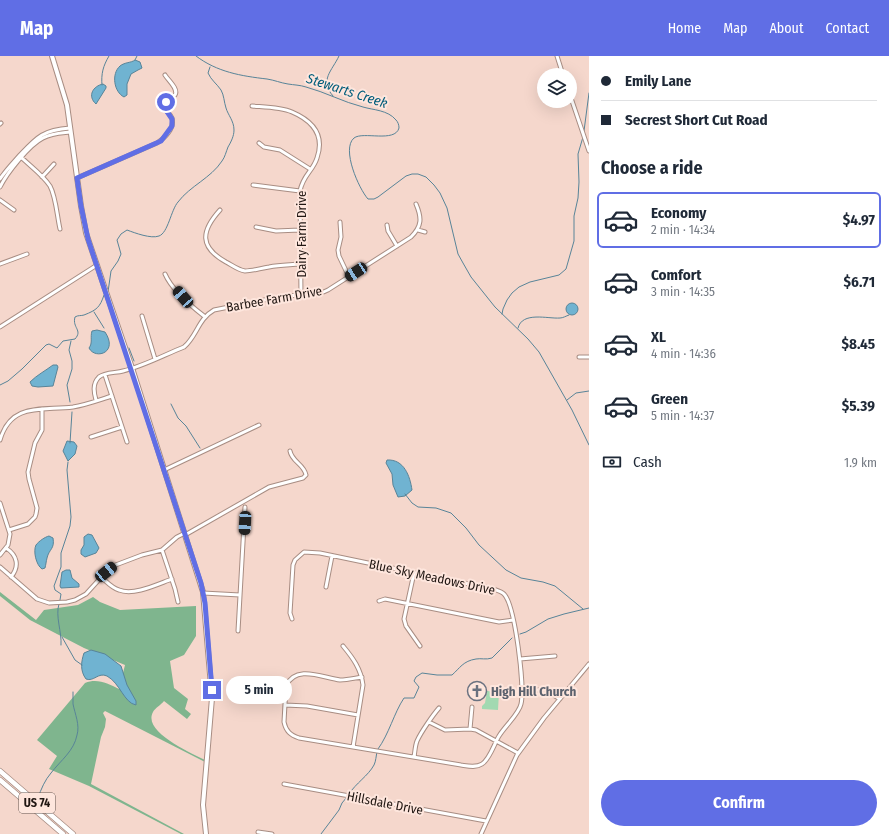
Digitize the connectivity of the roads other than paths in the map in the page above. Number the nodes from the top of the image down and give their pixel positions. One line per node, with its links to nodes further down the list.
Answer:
1 (52, 56): 7 (main road)
2 (557, 56): 3 (street)
3 (561, 68)
4 (165, 75): 14 (street)
5 (252, 106): 12 (street, Dairy Farm Drive)
6 (574, 108): 9 (street)
7 (70, 130): 10 (street); 14 (main road)
8 (259, 143): 12 (street)
9 (589, 151)
10 (21, 157): 13 (street); 15 (street); 17 (street)
11 (54, 164): 13 (street)
12 (310, 169): 18 (street, Dairy Farm Drive)
13 (42, 177): 26 (street)
14 (77, 178): 34 (main road)
15 (0, 179)
16 (253, 185): 18 (street)
17 (0, 187)
18 (300, 191): 27 (street, Dairy Farm Drive)
19 (0, 200): 21 (street)
20 (416, 204): 28 (street)
21 (14, 210)
22 (220, 210): 33 (street)
23 (340, 222): 36 (street)
24 (386, 225): 30 (street)
25 (256, 227): 27 (street)
26 (60, 228)
27 (300, 230): 33 (street, Dairy Farm Drive)
28 (418, 230): 29 (street); 30 (street, Barbee Farm Drive)
29 (425, 232)
30 (397, 246): 36 (street, Barbee Farm Drive)
31 (27, 254): 32 (street)
32 (0, 264)
33 (300, 264): 37 (street, Dairy Farm Drive)
34 (97, 265): 40 (street); 44 (main road)
35 (166, 274): 39 (street)
36 (349, 277): 37 (street, Barbee Farm Drive)
37 (301, 296): 39 (street, Barbee Farm Drive)
38 (142, 316): 43 (street)
39 (204, 316): 43 (street)
40 (0, 327)
41 (579, 357): 42 (street)
42 (589, 357)
43 (155, 359): 44 (street)
44 (132, 368): 45 (street); 55 (main road)
45 (105, 375): 46 (street); 47 (street)
46 (112, 396): 47 (street); 50 (street)
47 (96, 400): 48 (street)
48 (42, 409): 52 (street); 58 (street)
49 (259, 425): 55 (street)
50 (122, 427): 51 (street); 53 (street)
51 (91, 437)
52 (0, 440)
53 (127, 442)
54 (290, 451): 59 (street)
55 (164, 470): 59 (main road)
56 (0, 503): 58 (street)
57 (245, 507): 71 (street)
58 (9, 530): 60 (street)
59 (185, 534): 61 (street); 70 (main road)
60 (6, 548): 62 (street); 66 (street)
61 (162, 550): 67 (street); 68 (street)
62 (0, 555)
63 (332, 556): 65 (street, Blue Sky Meadows Drive); 69 (street); 75 (street, Blue Sky Meadows Drive)
64 (0, 567): 66 (street)
65 (414, 573): 74 (street); 76 (street, Blue Sky Meadows Drive)
66 (11, 577): 67 (street)
67 (101, 577): 68 (street)
68 (172, 579): 73 (street)
69 (326, 587)
70 (203, 593): 71 (street); 104 (main road)
71 (240, 595): 77 (street)
72 (379, 601): 74 (street)
73 (178, 602)
74 (407, 604): 76 (street); 79 (street)
75 (292, 619)
76 (513, 620): 81 (street, Blue Sky Meadows Drive)
77 (238, 631)
78 (343, 646): 83 (street)
79 (420, 646)
80 (555, 656): 81 (street)
81 (520, 659): 84 (street, Blue Sky Meadows Drive)
82 (589, 664): 85 (street)
83 (362, 677): 86 (street, Blue Sky Meadows Drive); 89 (street)
84 (522, 690): 85 (street); 92 (street, Blue Sky Meadows Drive)
85 (560, 699): 94 (street)
86 (285, 705): 89 (street); 93 (street, Blue Sky Meadows Drive)
87 (472, 707): 91 (street)
88 (439, 708): 90 (street)
89 (358, 715): 93 (street)
90 (430, 722): 91 (street); 95 (street)
91 (470, 729): 92 (street)
92 (496, 741): 94 (street); 95 (street, Blue Sky Meadows Drive)
93 (353, 747): 95 (street, Blue Sky Meadows Drive)
94 (518, 753): 100 (street)
95 (414, 757)
96 (0, 771): 99 (highway, US 74)
97 (2, 781): 99 (highway); 102 (highway, US 74)
98 (284, 784): 100 (street, Hillsdale Drive)
99 (33, 799): 103 (highway, US 74)
100 (486, 822): 106 (street)
101 (258, 832): 105 (street)
102 (62, 834)
103 (73, 834)
104 (206, 834)
105 (272, 834)
106 (481, 834)

